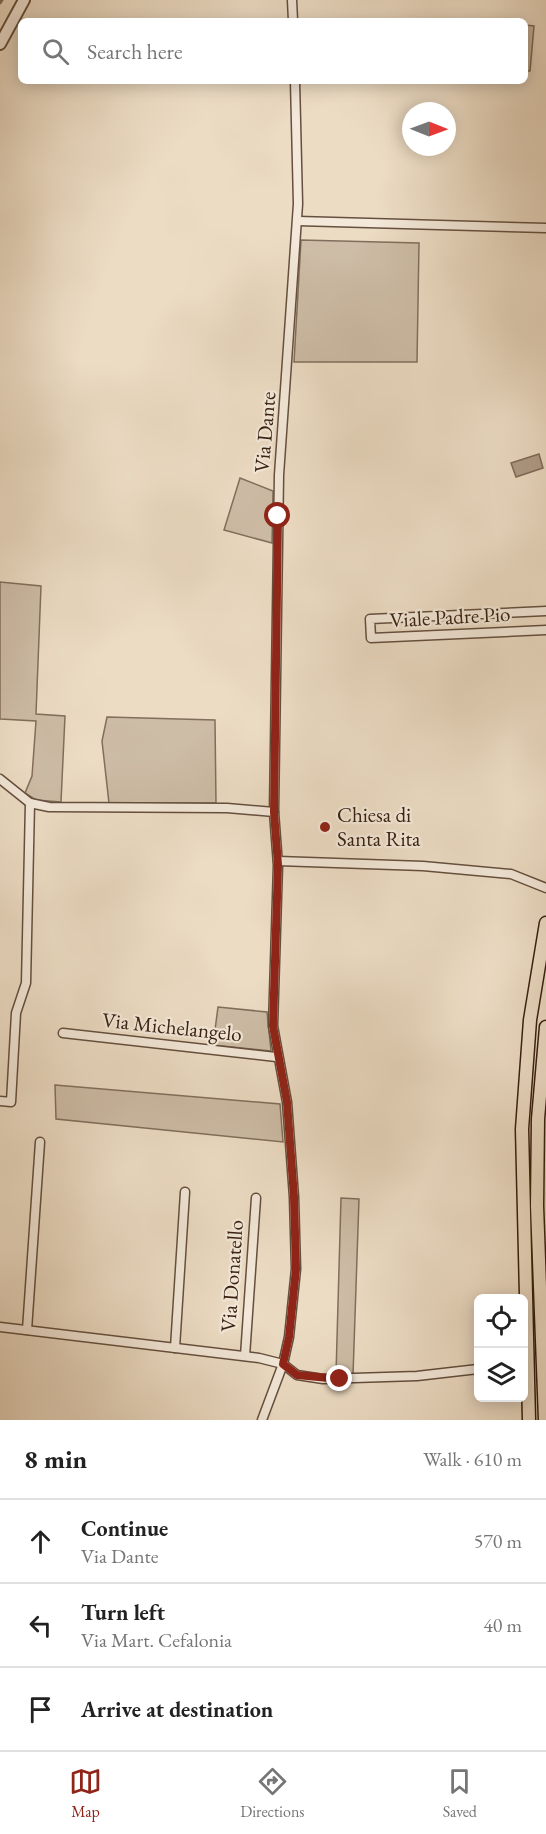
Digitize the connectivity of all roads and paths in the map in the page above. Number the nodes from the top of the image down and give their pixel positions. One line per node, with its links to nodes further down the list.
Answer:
1 (24, 0): 4 (street)
2 (292, 0): 3 (street)
3 (293, 18)
4 (0, 44)
5 (295, 84): 6 (street, Via Dante)
6 (298, 220): 7 (street); 12 (street, Via Dante)
7 (546, 228)
8 (546, 611): 9 (street, Viale Padre Pio)
9 (546, 630)
10 (0, 779): 11 (street)
11 (30, 803): 12 (street); 19 (street)
12 (274, 812): 13 (street, Via Dante)
13 (278, 861): 14 (street); 18 (street, Via Dante)
14 (546, 888)
15 (546, 923): 27 (main road)
16 (546, 1027): 23 (main road)
17 (63, 1033): 18 (street, Via Michelangelo)
18 (276, 1057): 29 (street, Via Dante)
19 (0, 1101)
20 (40, 1142): 25 (street)
21 (186, 1192): 26 (street)
22 (256, 1198): 28 (street, Via Donatello)
23 (544, 1319): 31 (main road)
24 (0, 1327): 25 (street)
25 (27, 1330): 26 (street)
26 (175, 1348): 28 (street)
27 (525, 1348)
28 (245, 1356): 29 (street)
29 (283, 1364): 30 (street); 33 (street, Via Dante)
30 (474, 1370)
31 (545, 1400): 35 (main road)
32 (528, 1402): 34 (main road)
33 (262, 1420)
34 (529, 1420)
35 (545, 1420)

